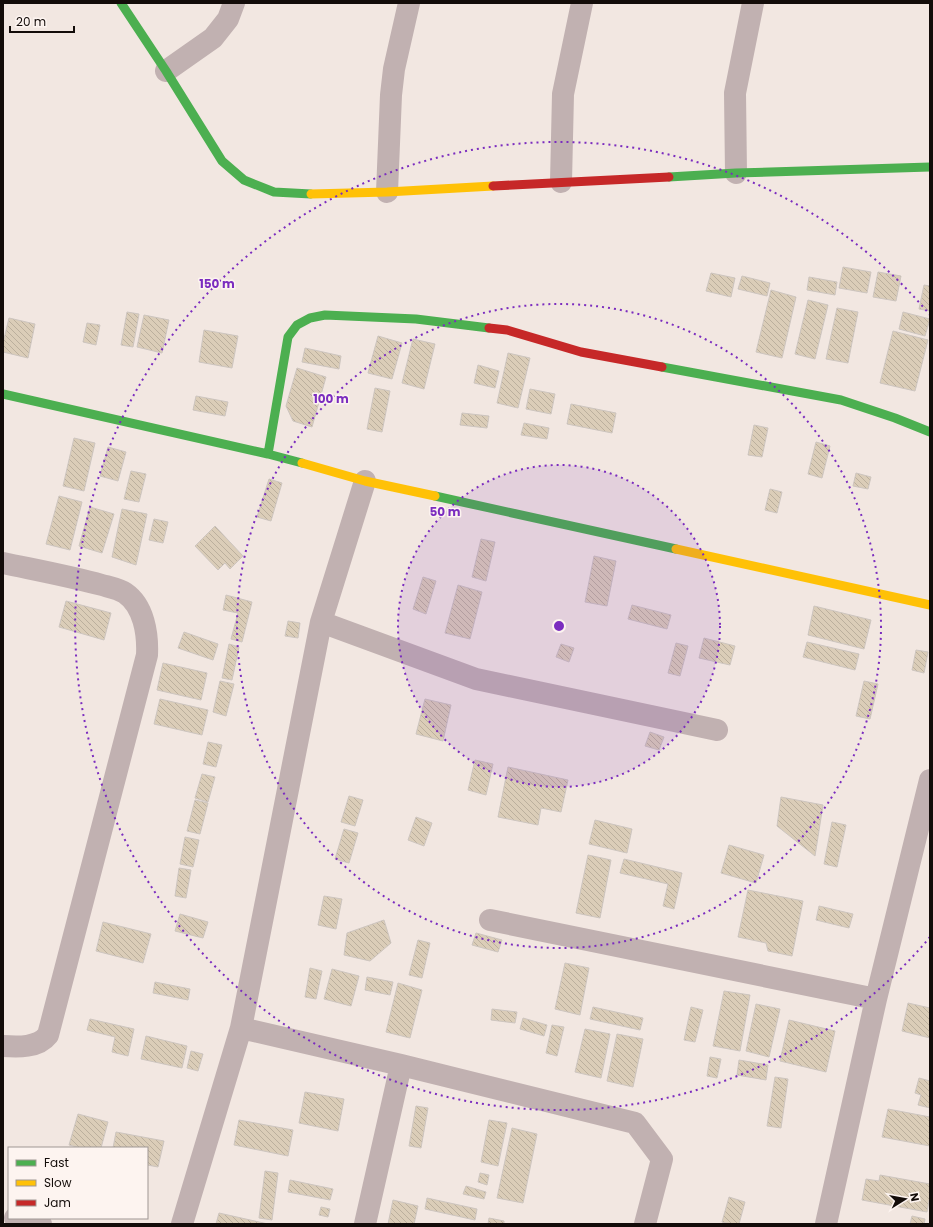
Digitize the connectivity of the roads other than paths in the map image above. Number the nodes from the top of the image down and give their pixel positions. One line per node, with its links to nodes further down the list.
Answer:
1 (121, 3): 6 (street)
2 (234, 3): 6 (street)
3 (409, 3): 10 (street)
4 (582, 3): 9 (street)
5 (753, 3): 8 (street)
6 (166, 71): 10 (street)
7 (930, 167): 8 (street)
8 (736, 173): 9 (street)
9 (561, 182): 10 (street)
10 (387, 192)
11 (3, 394): 13 (street)
12 (930, 432): 13 (street)
13 (268, 454): 14 (street)
14 (365, 481): 16 (street); 17 (street)
15 (3, 563): 23 (street)
16 (930, 606)
17 (321, 622): 18 (street); 22 (street)
18 (717, 730)
19 (930, 780): 21 (street)
20 (490, 920): 21 (street)
21 (876, 999): 30 (street)
22 (241, 1028): 24 (street); 27 (street)
23 (3, 1046)
24 (401, 1065): 28 (street); 29 (street)
25 (20, 1219): 26 (street)
26 (41, 1224)
27 (182, 1224)
28 (365, 1224)
29 (645, 1224)
30 (826, 1224)

